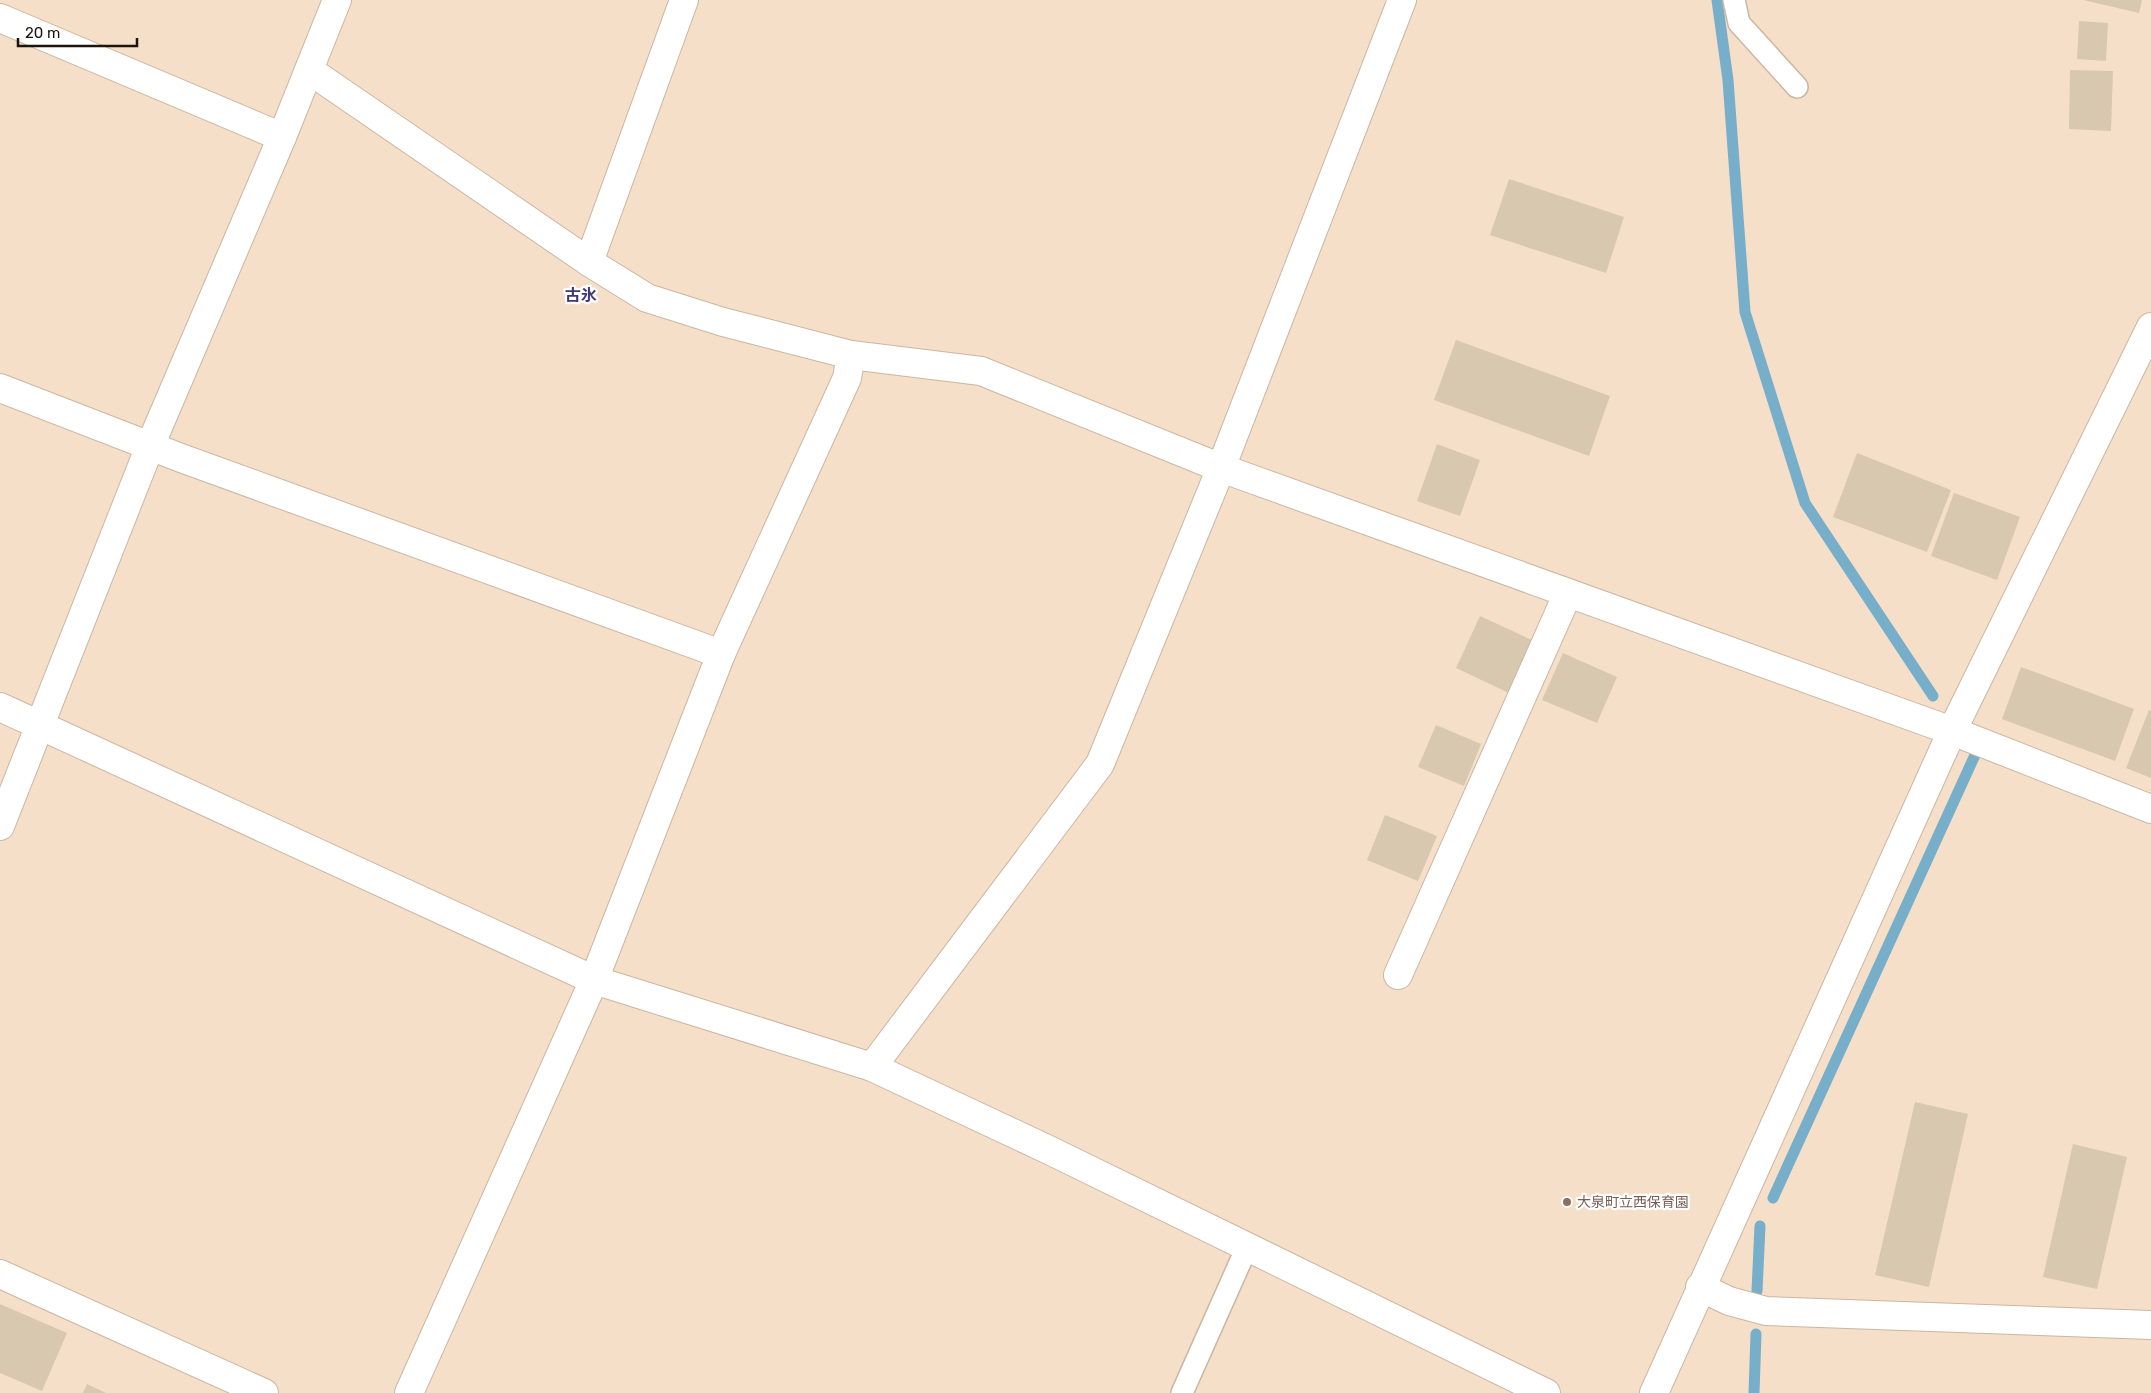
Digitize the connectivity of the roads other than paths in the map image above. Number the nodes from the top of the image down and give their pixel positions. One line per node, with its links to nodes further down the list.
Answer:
1 (338, 0): 6 (street)
2 (684, 0): 9 (street)
3 (1402, 0): 14 (street)
4 (1734, 0): 7 (lane)
5 (0, 18): 8 (street)
6 (309, 70): 8 (street); 9 (street)
7 (1797, 87)
8 (282, 138): 13 (street)
9 (588, 262): 11 (street)
10 (2151, 327): 19 (street)
11 (851, 355): 14 (street); 16 (street)
12 (0, 388): 13 (street)
13 (150, 446): 16 (street); 18 (street)
14 (1221, 468): 15 (street); 24 (street)
15 (1568, 593): 19 (street); 22 (street)
16 (721, 654): 23 (street)
17 (0, 707): 18 (street)
18 (40, 724): 21 (street); 23 (street)
19 (1952, 731): 20 (street); 27 (street)
20 (2151, 809)
21 (0, 826)
22 (1398, 975)
23 (594, 980): 24 (street); 30 (street)
24 (872, 1067): 25 (street)
25 (1246, 1247): 31 (lane); 32 (street)
26 (0, 1274): 29 (street)
27 (1700, 1287): 28 (street); 33 (street)
28 (2151, 1325)
29 (264, 1393)
30 (409, 1393)
31 (1182, 1393)
32 (1546, 1393)
33 (1654, 1393)

